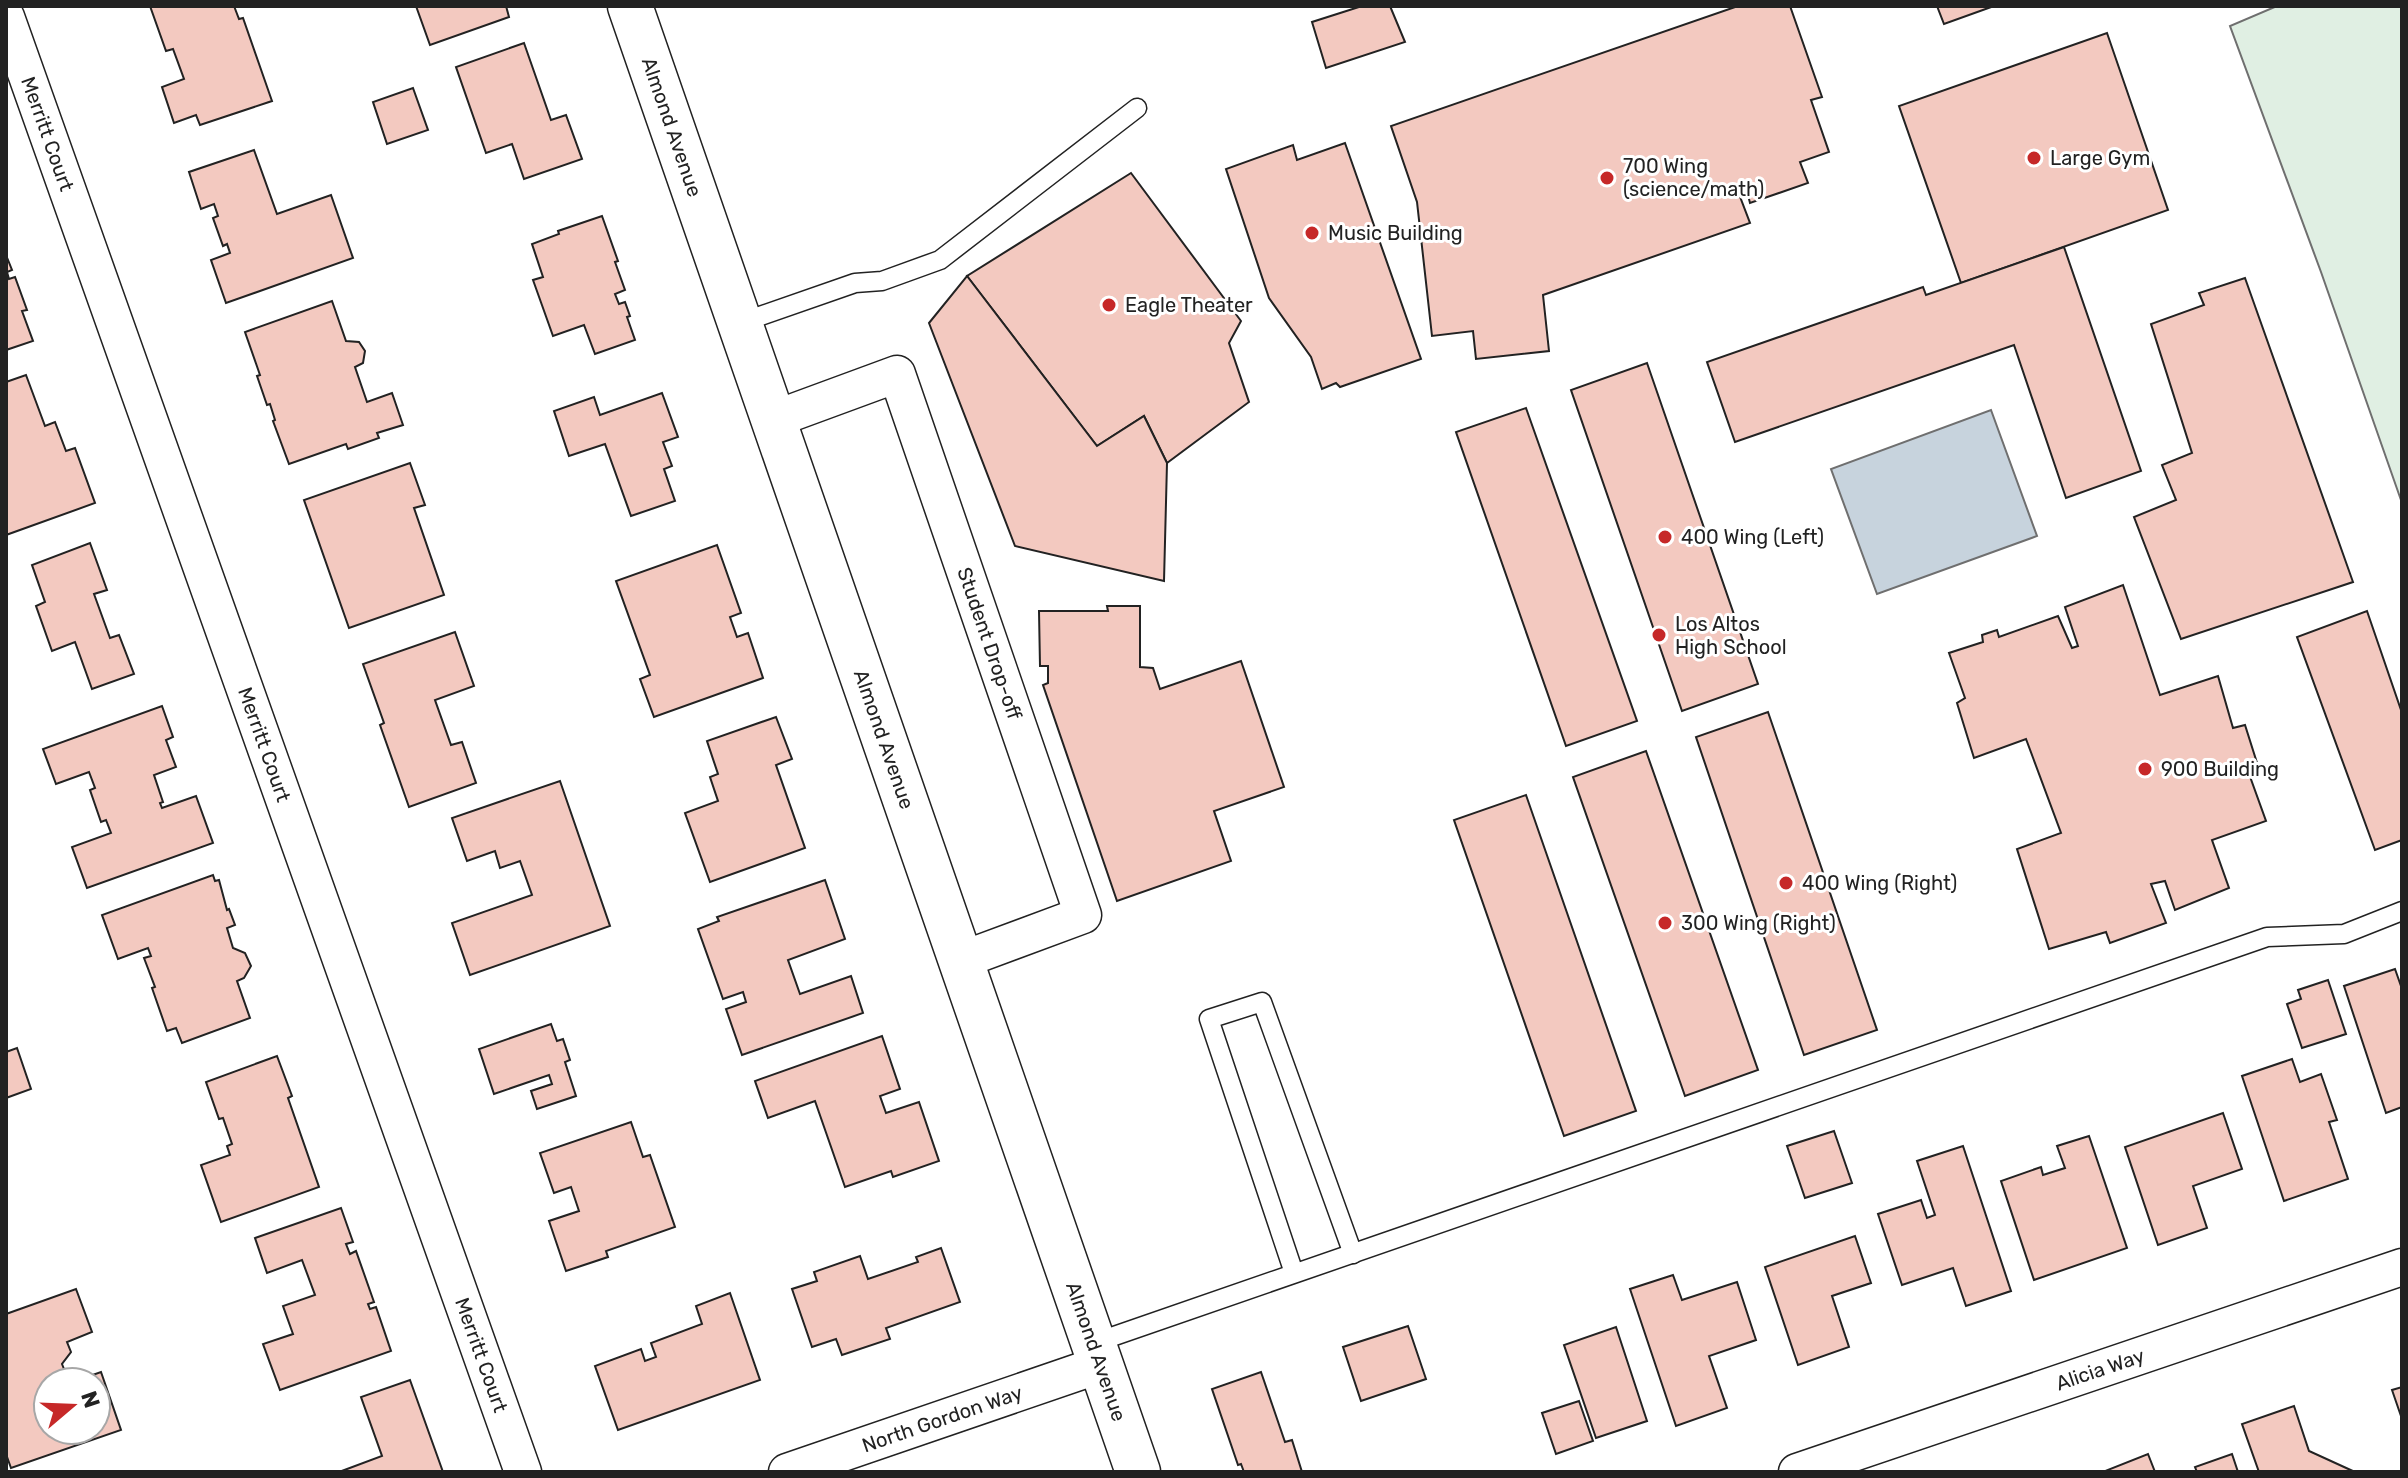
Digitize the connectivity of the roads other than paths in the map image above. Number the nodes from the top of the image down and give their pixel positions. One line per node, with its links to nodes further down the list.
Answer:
1 (630, 6): 4 (street, Almond Avenue)
2 (6, 17): 12 (street, Merritt Court)
3 (1137, 108): 4 (lane)
4 (740, 323): 5 (street, Almond Avenue)
5 (772, 420): 7 (street, Almond Avenue); 7 (street, Student Drop-off)
6 (2402, 911): 8 (lane)
7 (959, 961): 11 (street, Almond Avenue)
8 (1353, 1254): 10 (lane); 10 (lane)
9 (2402, 1267): 15 (street, Alicia Way)
10 (1294, 1273): 11 (lane)
11 (1096, 1355): 13 (street, North Gordon Way); 14 (street, Almond Avenue)
12 (523, 1472)
13 (787, 1472)
14 (1138, 1472)
15 (1797, 1472)

